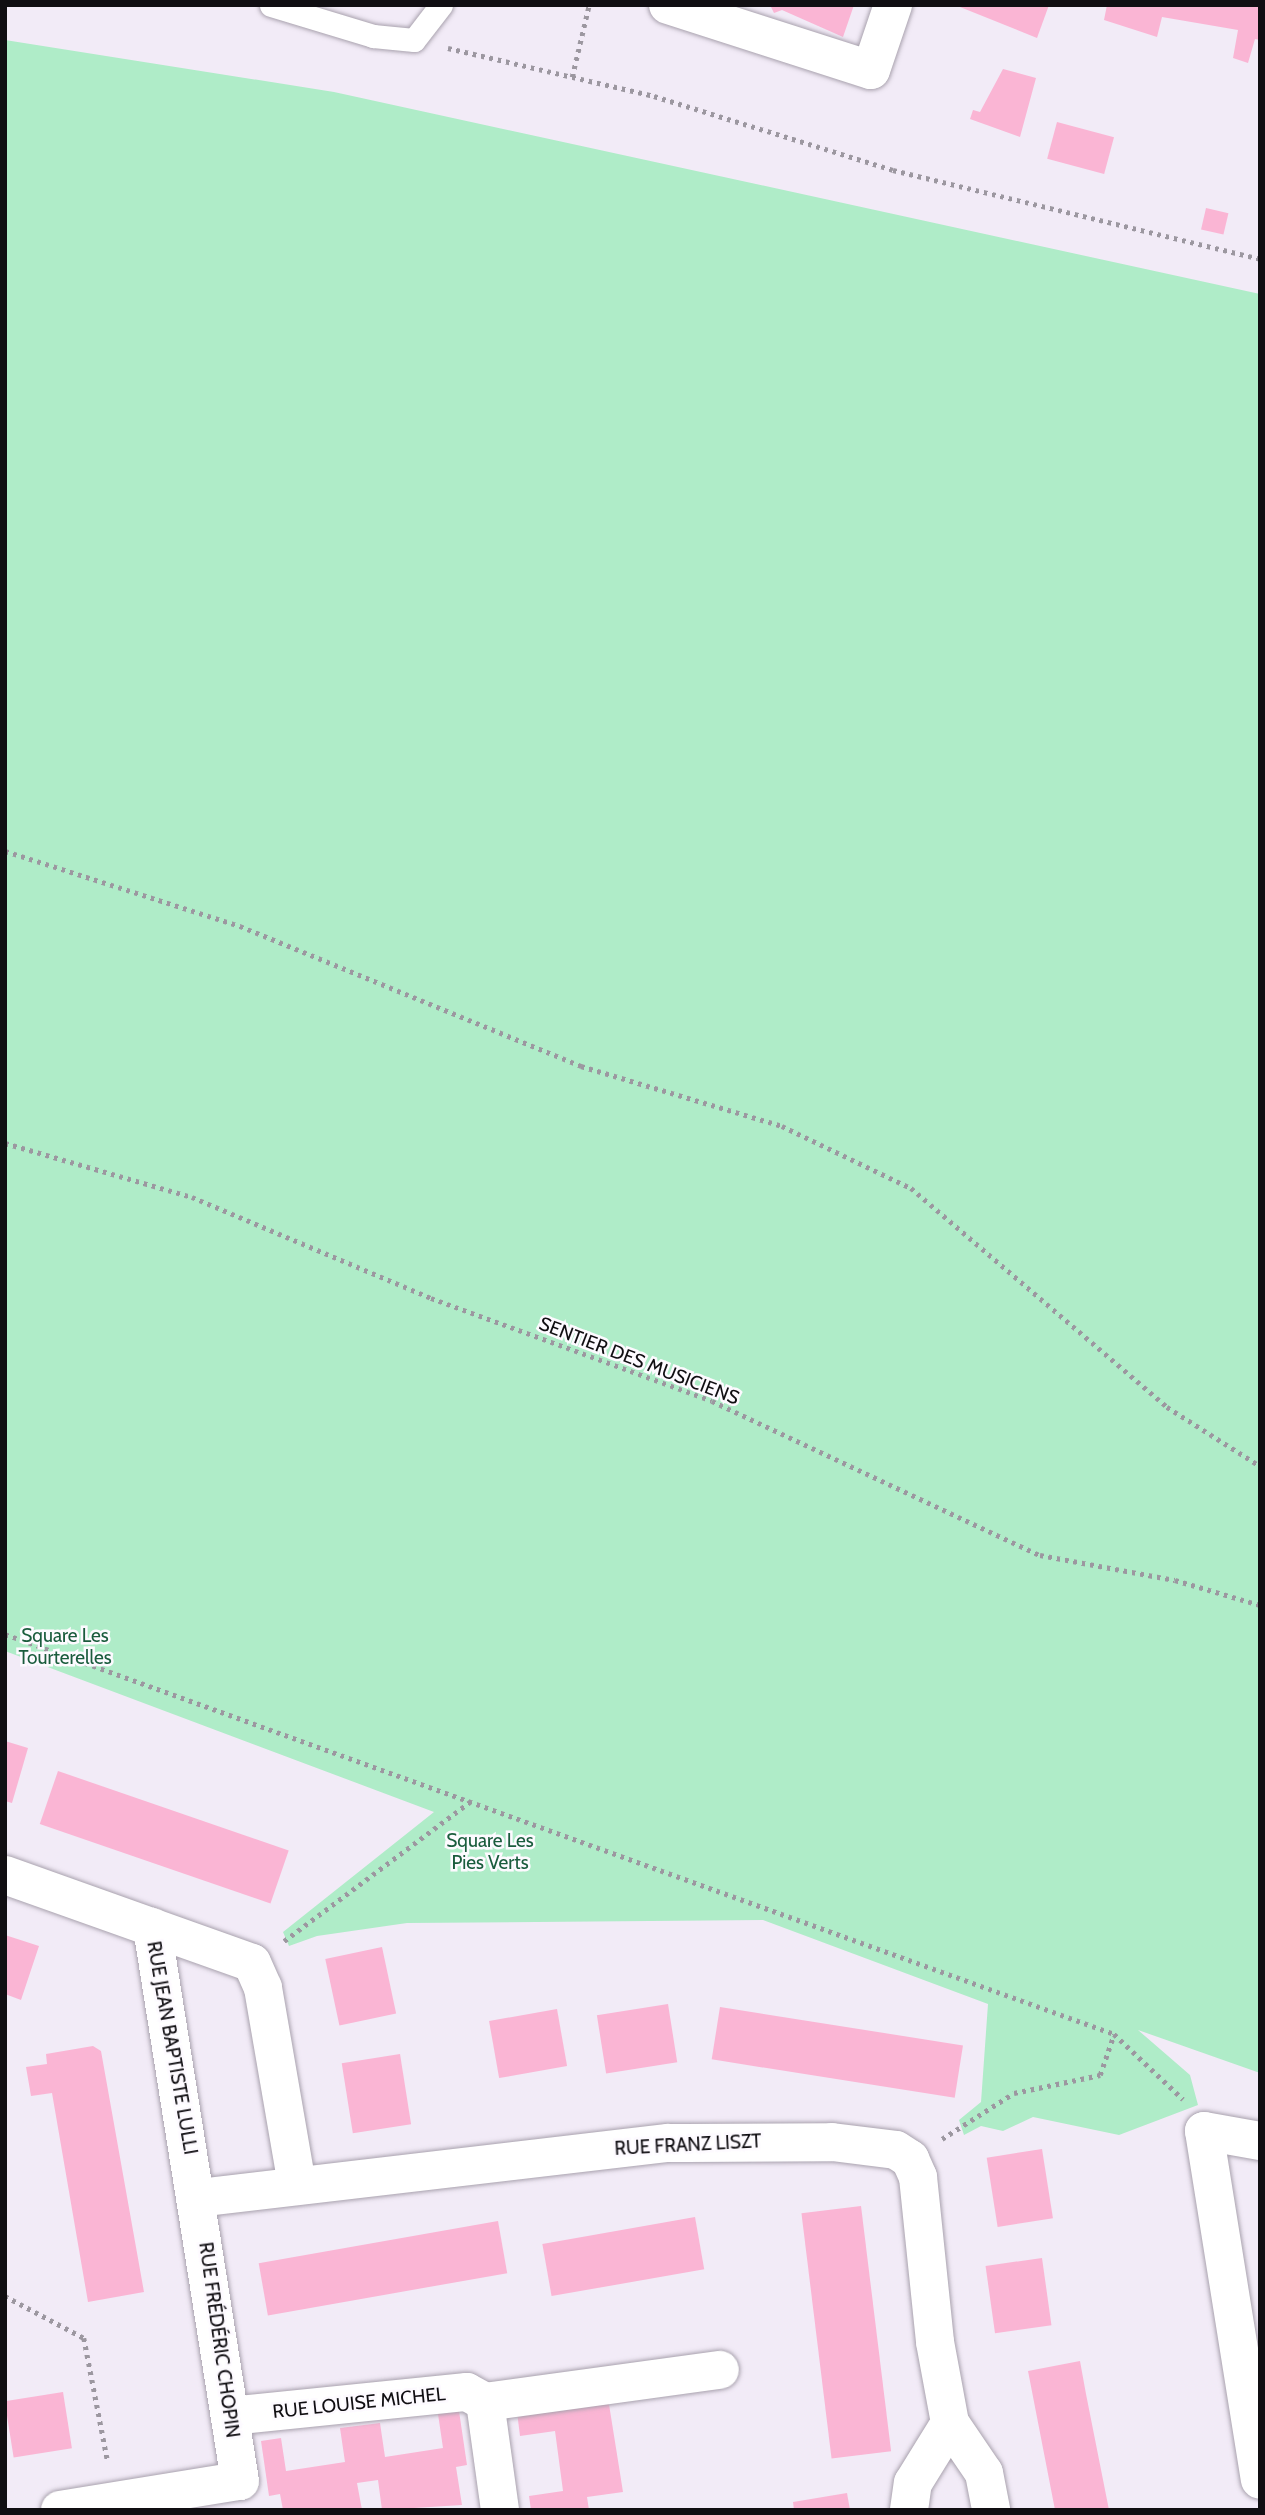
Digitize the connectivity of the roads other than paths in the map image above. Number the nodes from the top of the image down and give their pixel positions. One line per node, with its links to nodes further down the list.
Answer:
1 (271, 5): 2 (lane)
2 (441, 5)
3 (668, 5): 4 (street)
4 (893, 5)
5 (5, 1875): 6 (street, RUE JEAN BAPTISTE LULLI)
6 (152, 1927): 8 (street); 9 (street, RUE JEAN BAPTISTE LULLI)
7 (1260, 2141): 14 (street)
8 (297, 2185): 9 (street, RUE FRANZ LISZT); 13 (street, RUE FRANZ LISZT)
9 (198, 2198): 12 (street, RUE FRÉDÉRIC CHOPIN)
10 (720, 2370): 11 (street, RUE LOUISE MICHEL)
11 (485, 2402): 12 (street, RUE LOUISE MICHEL); 17 (street)
12 (230, 2416): 15 (street, RUE FRÉDÉRIC CHOPIN)
13 (950, 2423): 18 (street); 19 (street)
14 (1260, 2480)
15 (242, 2495): 16 (street, RUE FRÉDÉRIC CHOPIN)
16 (60, 2510)
17 (500, 2510)
18 (909, 2510)
19 (991, 2510)

